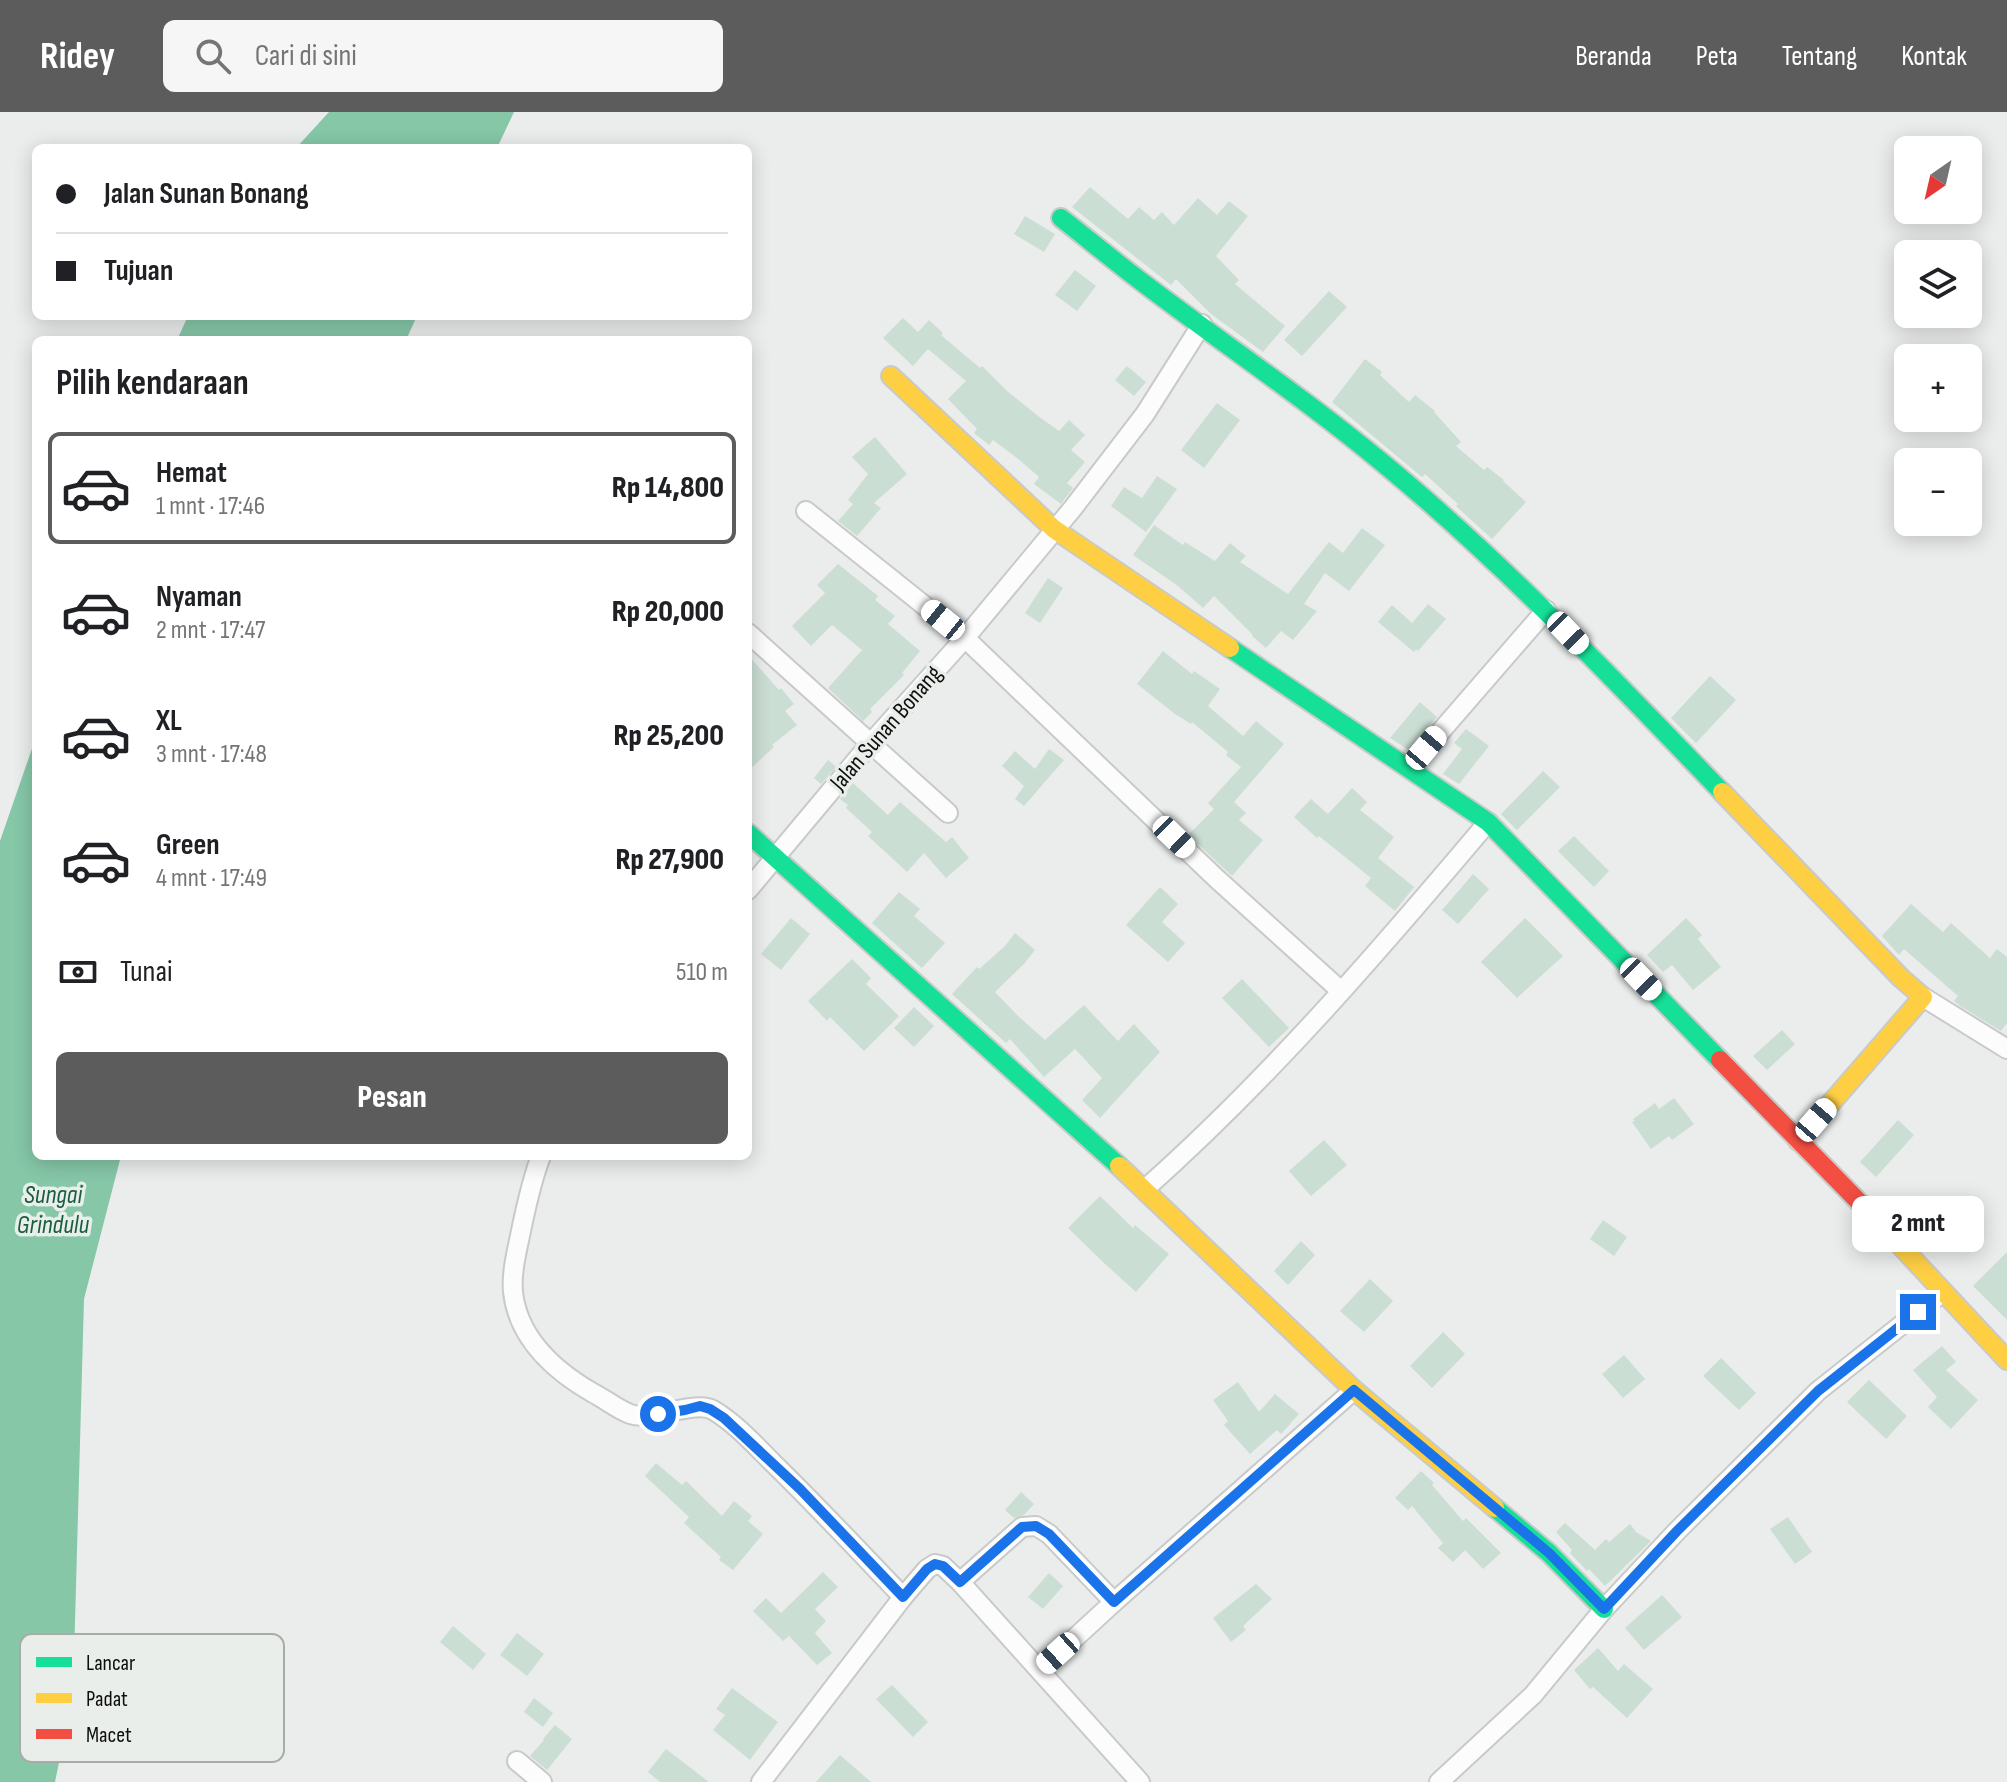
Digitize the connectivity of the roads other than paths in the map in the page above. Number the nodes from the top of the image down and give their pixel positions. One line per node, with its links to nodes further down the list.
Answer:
1 (1061, 218): 2 (street)
2 (1202, 324): 5 (street, Jalan Sunan Bonang); 6 (street)
3 (891, 376): 5 (street)
4 (806, 511): 8 (street)
5 (1054, 529): 8 (street, Jalan Sunan Bonang); 10 (street)
6 (1546, 610): 10 (street); 17 (street)
7 (752, 637): 9 (street)
8 (965, 638): 9 (street, Jalan Sunan Bonang); 16 (street)
9 (870, 744): 11 (street); 14 (street, Jalan Sunan Bonang)
10 (1409, 768): 12 (street)
11 (948, 813)
12 (1488, 822): 16 (street); 19 (street)
13 (752, 837): 14 (street)
14 (775, 859): 15 (street, Jalan Sunan Bonang); 21 (street)
15 (752, 885)
16 (1341, 991): 21 (street)
17 (1923, 997): 18 (street); 19 (street)
18 (2007, 1049)
19 (1798, 1141): 22 (street)
20 (540, 1160): 26 (street)
21 (1145, 1189): 24 (street)
22 (1943, 1292): 23 (street); 28 (street)
23 (2007, 1360)
24 (1354, 1390): 27 (street); 28 (street)
25 (960, 1582): 26 (street); 27 (street); 29 (street)
26 (903, 1597): 32 (street)
27 (1114, 1602): 29 (street)
28 (1604, 1609): 34 (street)
29 (1040, 1670): 33 (street)
30 (517, 1761): 31 (street)
31 (542, 1782)
32 (761, 1782)
33 (1140, 1782)
34 (1439, 1782)

